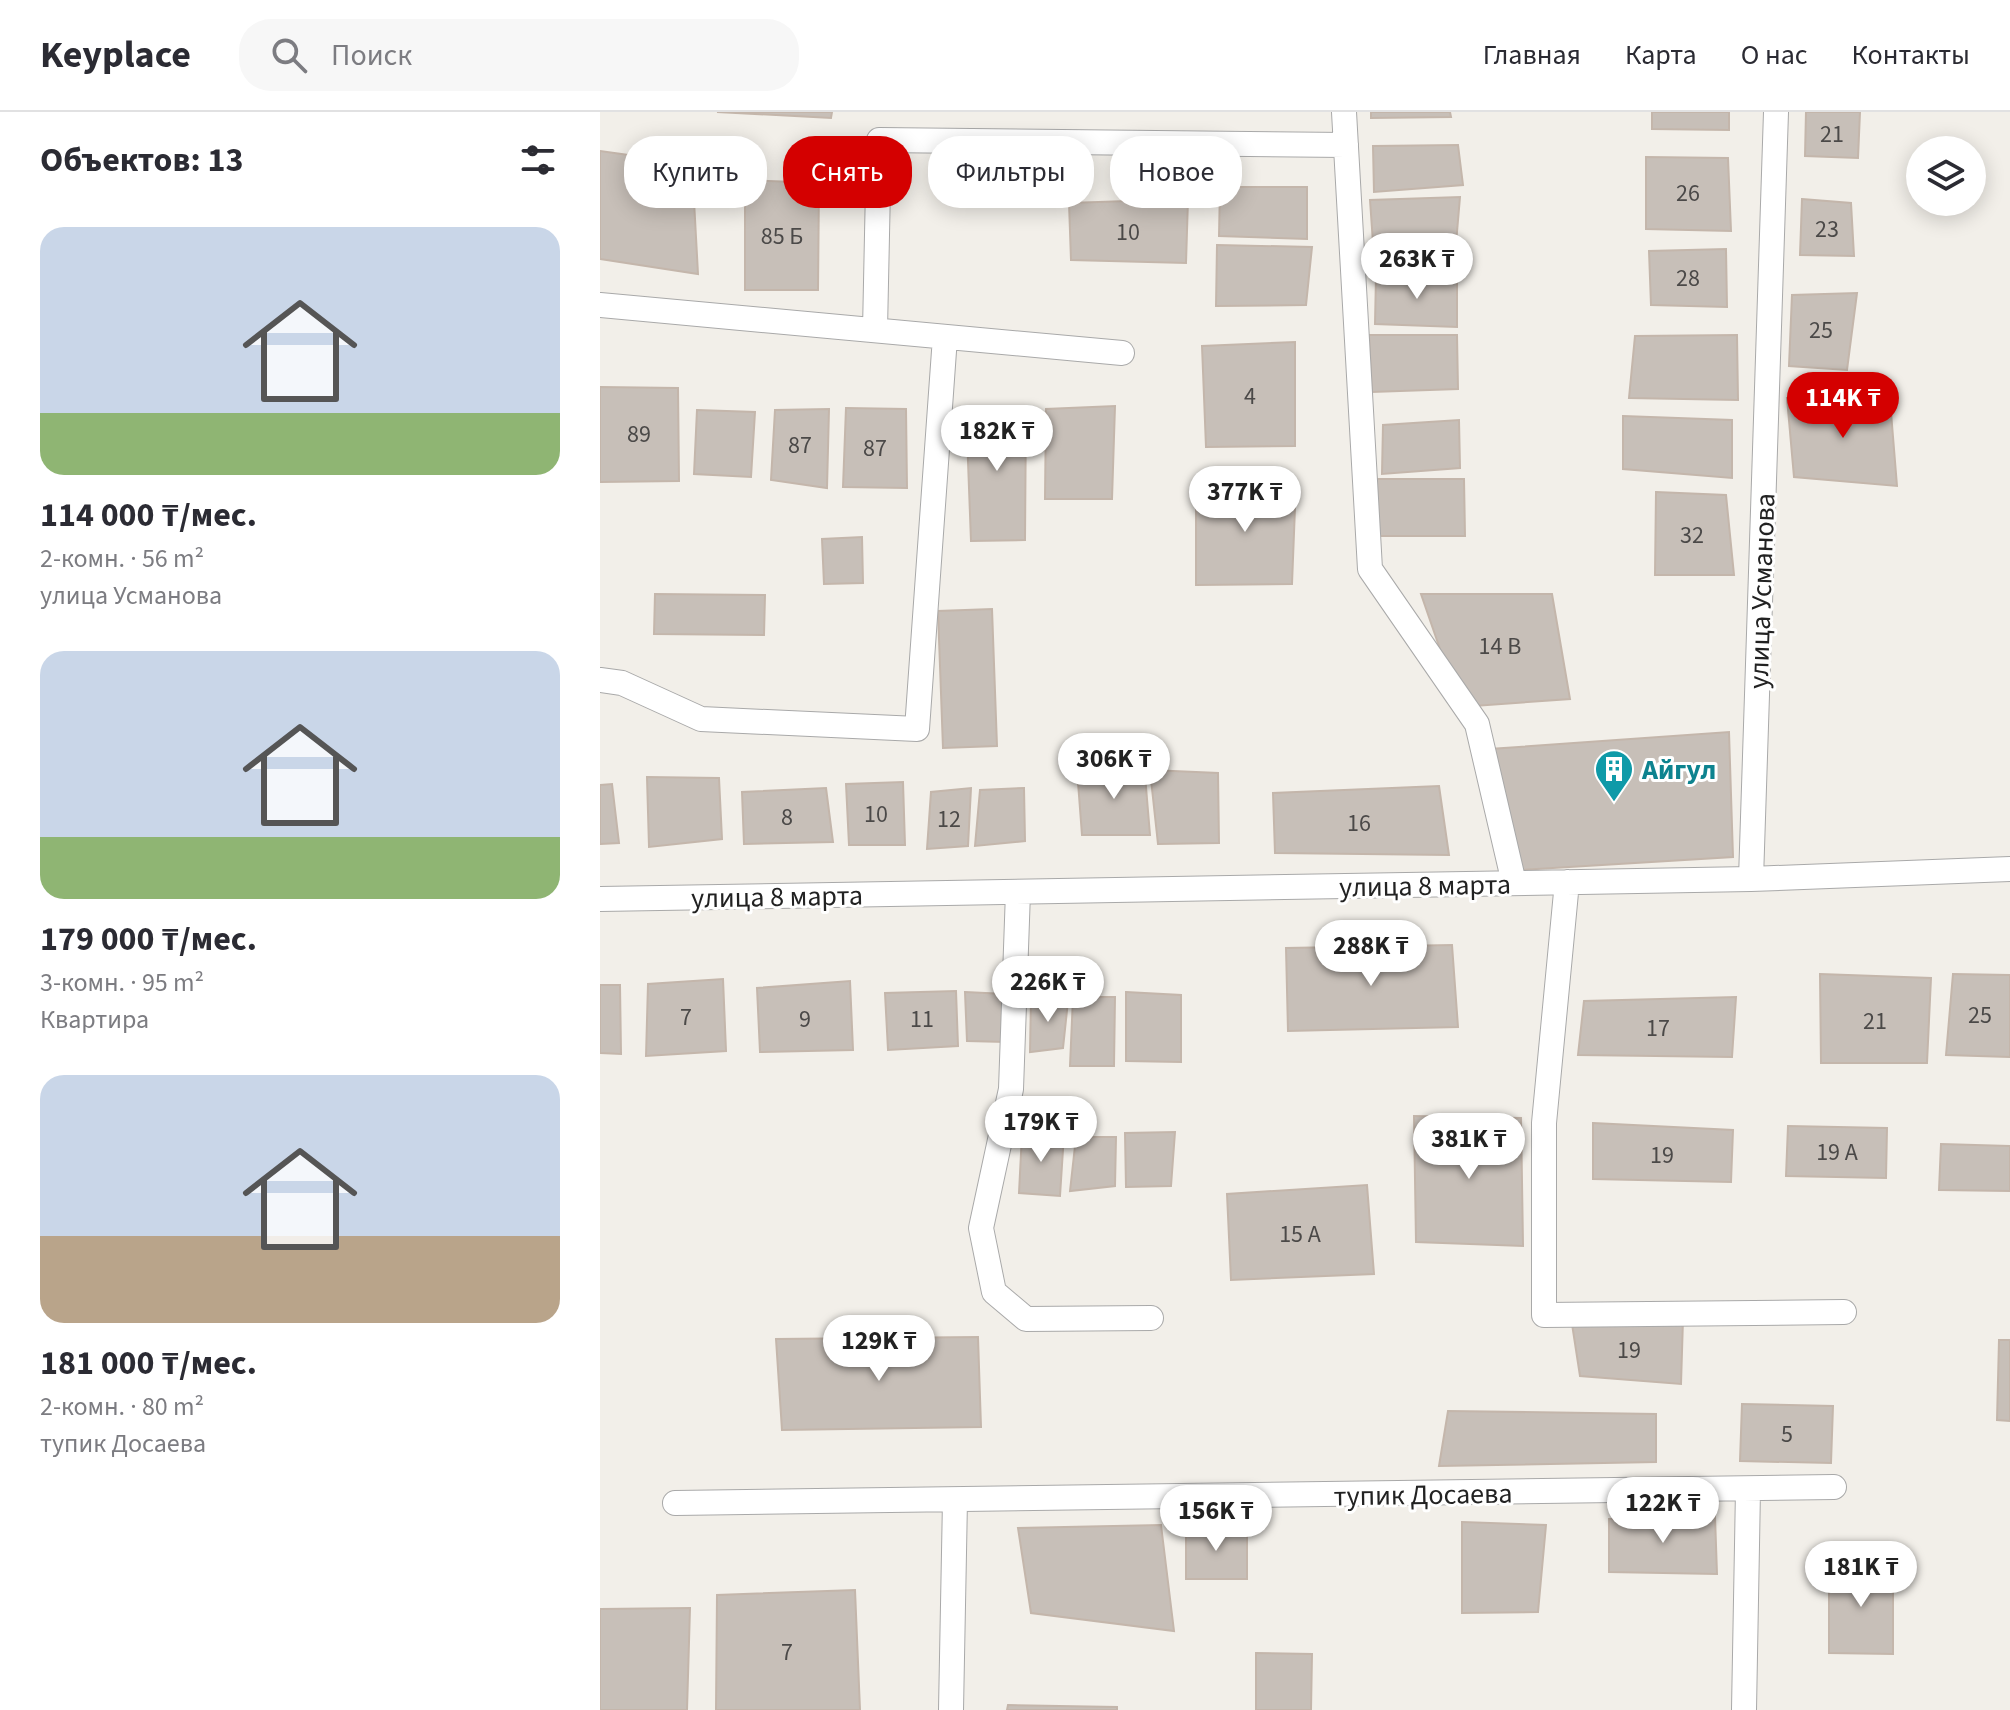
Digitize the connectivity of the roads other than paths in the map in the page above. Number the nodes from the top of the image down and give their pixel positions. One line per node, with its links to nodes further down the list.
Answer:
1 (1344, 112): 3 (street)
2 (1776, 112): 10 (street, улица Усманова)
3 (1346, 145): 5 (street); 12 (street)
4 (600, 305): 5 (street)
5 (875, 330): 6 (street)
6 (945, 337): 7 (street); 8 (street)
7 (1122, 353)
8 (600, 680)
9 (2010, 869): 10 (street, улица 8 марта)
10 (1751, 879): 11 (street, улица 8 марта)
11 (1567, 882): 12 (street, улица 8 марта); 15 (street)
12 (1514, 883): 13 (street, улица 8 марта)
13 (1018, 892): 14 (street, улица 8 марта); 16 (street)
14 (600, 899)
15 (1844, 1312)
16 (1151, 1318)
17 (1834, 1487): 18 (street, тупик Досаева)
18 (1748, 1490): 19 (street, тупик Досаева); 22 (street)
19 (955, 1500): 20 (street, тупик Досаева); 21 (street)
20 (675, 1503)
21 (951, 1710)
22 (1744, 1710)

